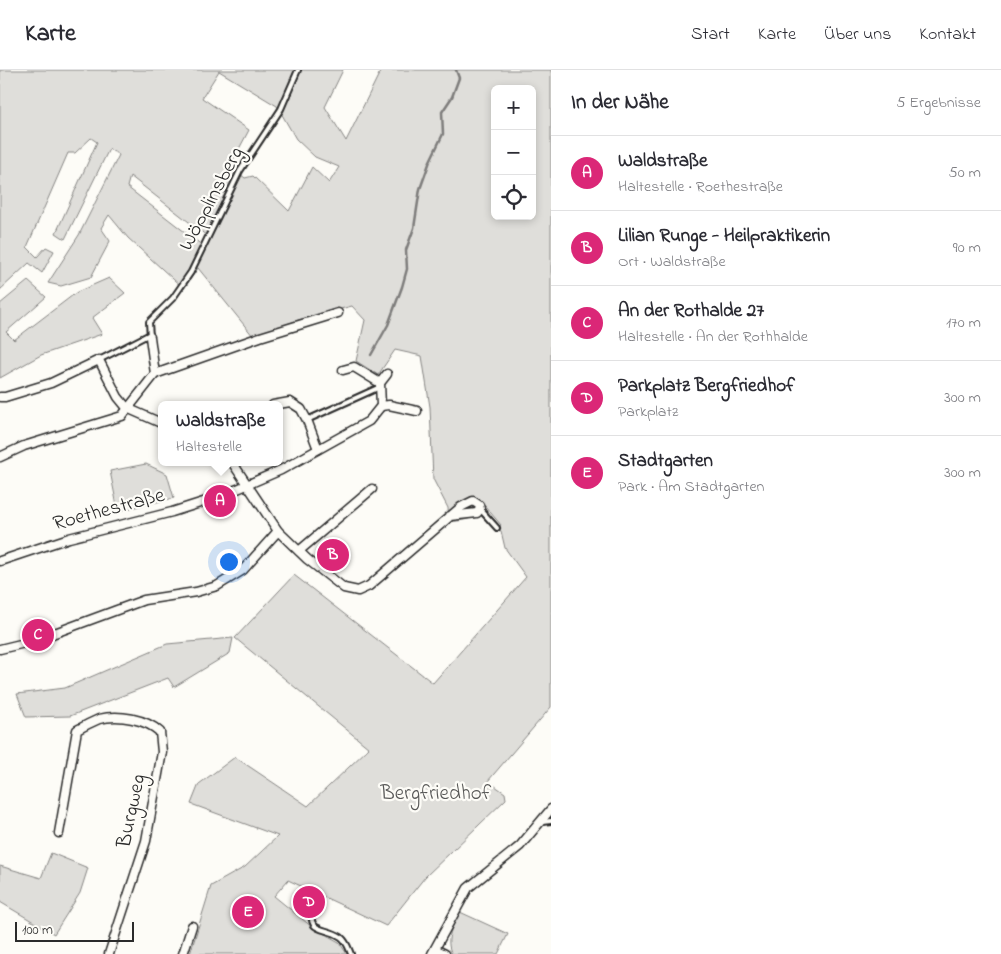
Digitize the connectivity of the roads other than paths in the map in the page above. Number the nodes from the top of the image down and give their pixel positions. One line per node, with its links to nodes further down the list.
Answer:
1 (298, 70): 3 (lane, Wöpplinsberg)
2 (338, 313): 6 (street)
3 (150, 335): 4 (lane); 6 (street)
4 (99, 360): 9 (street); 12 (street)
5 (343, 370): 8 (street)
6 (155, 374): 12 (street)
7 (387, 374): 8 (street)
8 (380, 385): 11 (street); 14 (lane)
9 (0, 397)
10 (283, 403): 14 (street)
11 (381, 406): 13 (street); 16 (street, Roethestraße)
12 (127, 408): 15 (street); 17 (street)
13 (417, 411)
14 (307, 420): 16 (street)
15 (158, 422)
16 (318, 449): 19 (street, Roethestraße)
17 (0, 457)
18 (235, 466): 19 (street)
19 (248, 485): 24 (street); 26 (street, Roethestraße)
20 (372, 488): 25 (street)
21 (480, 509): 22 (street); 22 (street); 23 (lane)
22 (450, 516): 25 (street)
23 (497, 528)
24 (278, 531): 25 (street); 27 (street)
25 (299, 552)
26 (0, 560)
27 (0, 649)
28 (551, 809): 30 (street)
29 (551, 820): 30 (lane)
30 (542, 822): 34 (street)
31 (59, 833): 35 (street, Burgweg)
32 (297, 895): 37 (lane)
33 (192, 926): 36 (street)
34 (434, 951): 38 (street)
35 (109, 954)
36 (183, 954)
37 (351, 954)
38 (445, 954)

